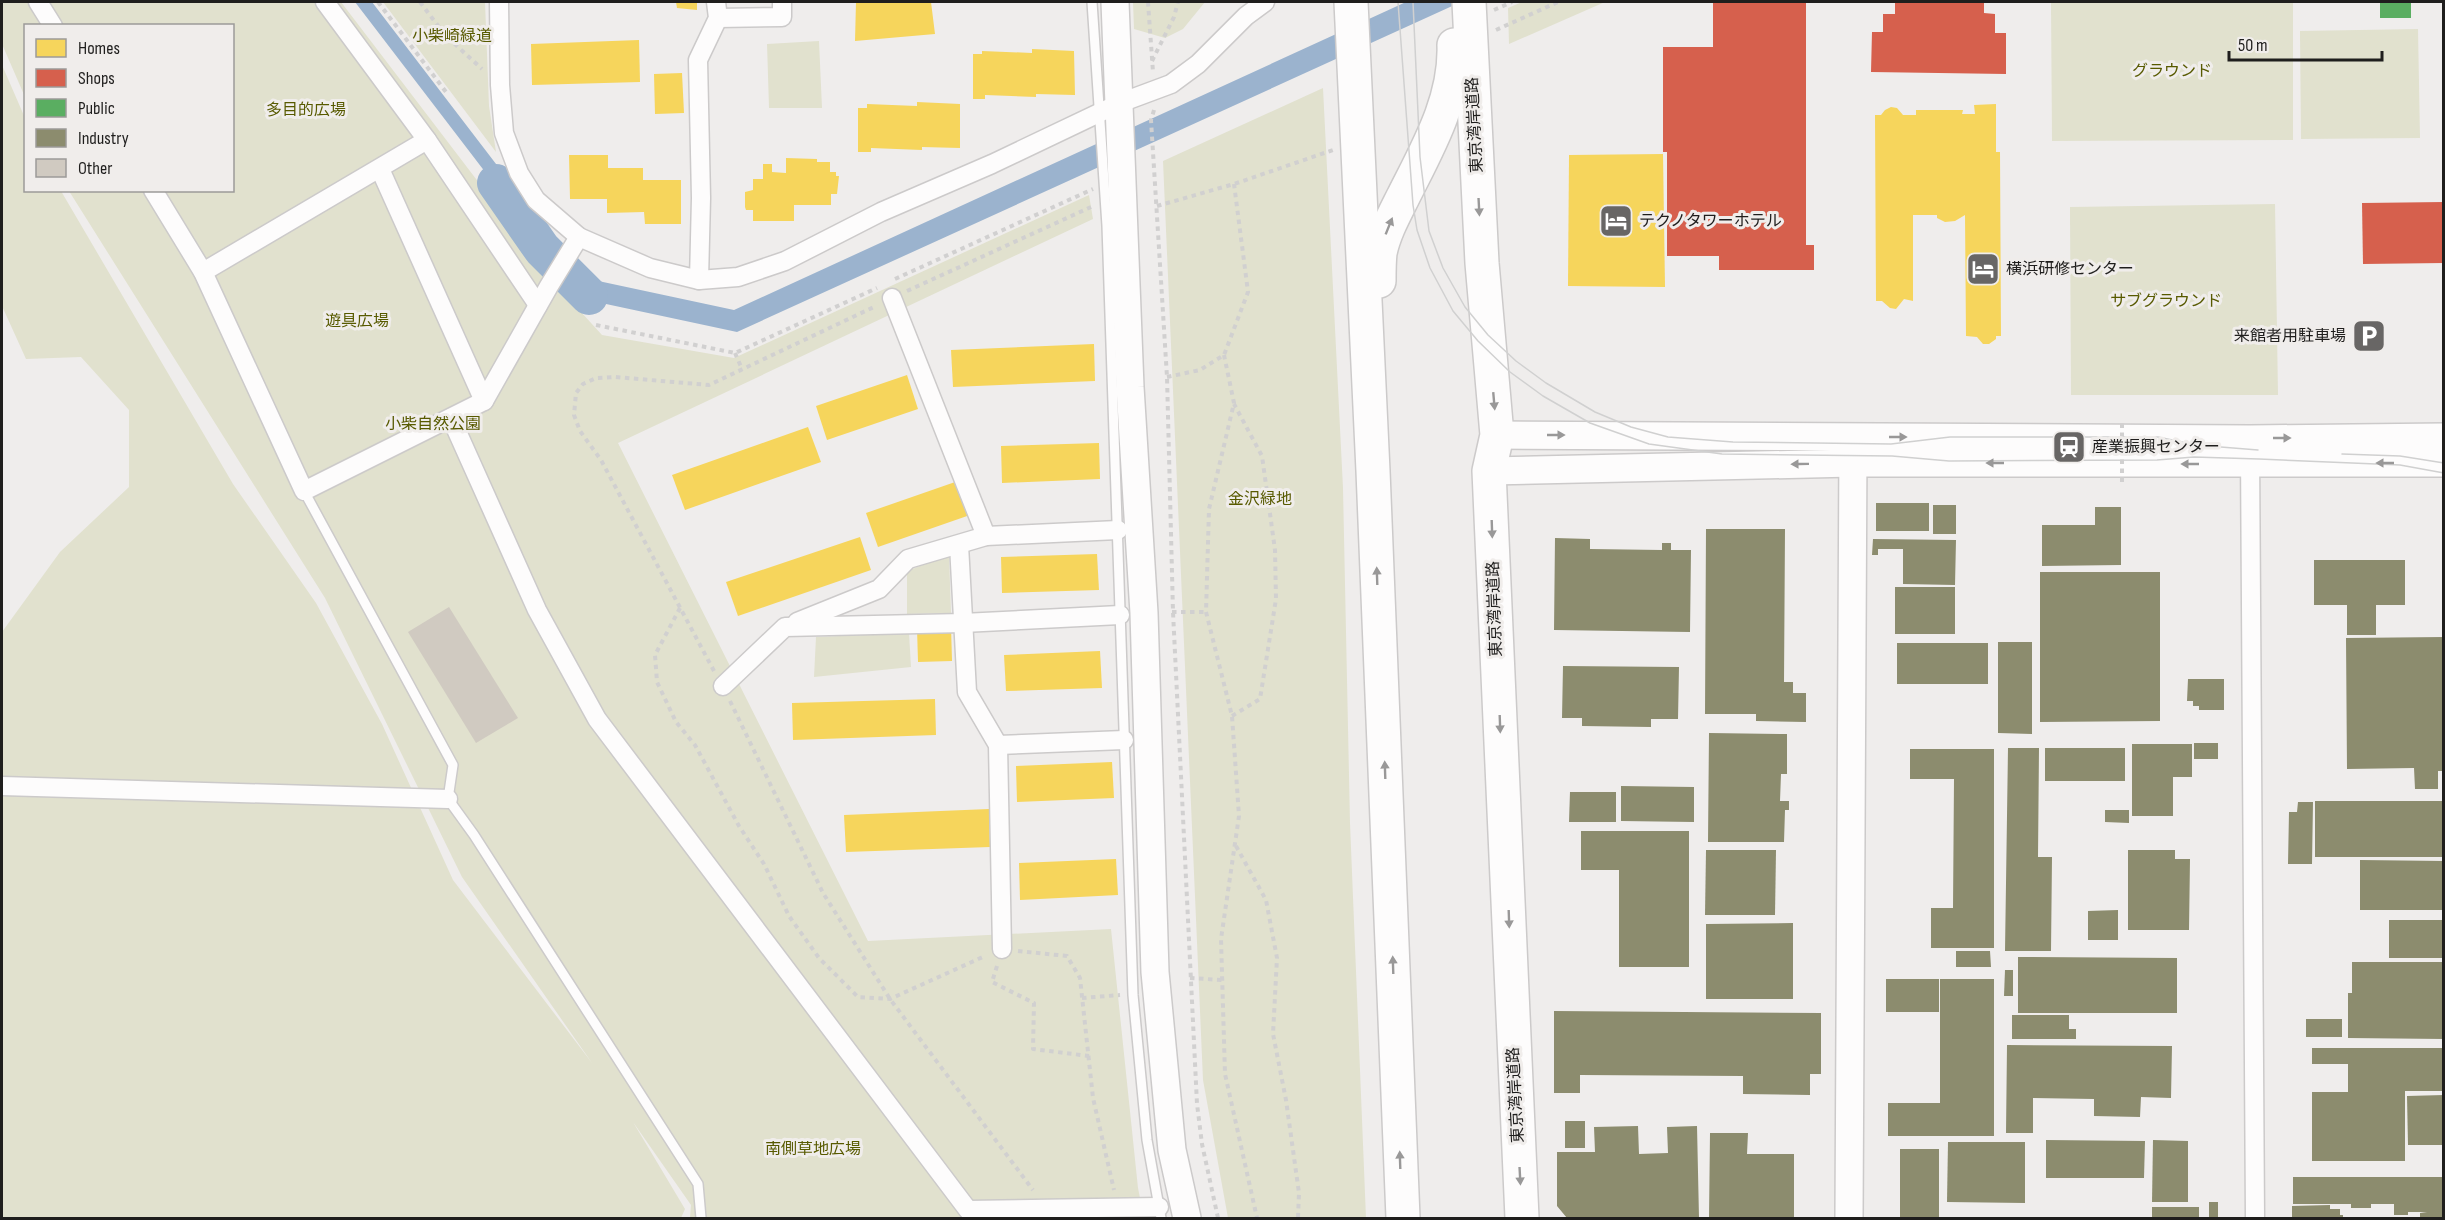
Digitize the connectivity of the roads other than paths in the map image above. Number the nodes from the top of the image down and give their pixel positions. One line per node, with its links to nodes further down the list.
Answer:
1 (38, 2): 12 (street)
2 (325, 2): 14 (street)
3 (499, 2): 18 (street)
4 (782, 2): 11 (street)
5 (1092, 2): 13 (lane)
6 (1115, 2): 13 (street)
7 (1264, 2): 13 (street)
8 (1351, 2): 30 (highway)
9 (1454, 2): 30 (highway, one-way to 9)
10 (1479, 7): 25 (highway, 東京湾岸道路, one-way to 25)
11 (717, 10): 20 (street)
12 (52, 24)
13 (1110, 108): 16 (street); 20 (street)
14 (427, 140): 15 (street); 22 (street)
15 (380, 169): 19 (street); 23 (street)
16 (1110, 181): 33 (lane); 47 (street)
17 (154, 192): 19 (street)
18 (575, 243): 20 (street); 22 (street)
19 (202, 272): 32 (street)
20 (699, 280)
21 (892, 298): 34 (street)
22 (538, 305): 23 (street)
23 (484, 401): 24 (street)
24 (451, 418): 32 (street); 45 (street)
25 (1497, 435): 27 (street, one-way to 27); 31 (highway, 東京湾岸道路)
26 (2444, 437): 28 (street, one-way to 26)
27 (1853, 449): 28 (street); 31 (street, one-way to 31); 50 (street)
28 (2250, 451): 29 (street, one-way to 28); 51 (street)
29 (2444, 463)
30 (1373, 471): 48 (highway, one-way to 30)
31 (1489, 471): 49 (highway, 東京湾岸道路, one-way to 49)
32 (304, 491): 43 (lane)
33 (1118, 530): 34 (street); 36 (lane)
34 (986, 536): 35 (street)
35 (959, 545): 37 (street); 38 (street)
36 (1120, 615): 37 (street); 40 (lane)
37 (963, 622): 38 (street); 41 (street)
38 (785, 627): 39 (street)
39 (723, 686)
40 (1124, 740): 41 (street); 45 (lane)
41 (998, 745): 44 (street)
42 (2, 786): 43 (street)
43 (448, 799): 46 (lane)
44 (1002, 949)
45 (1160, 1213)
46 (702, 1218)
47 (1187, 1218)
48 (1403, 1218)
49 (1522, 1218)
50 (1849, 1218)
51 (2254, 1218)

